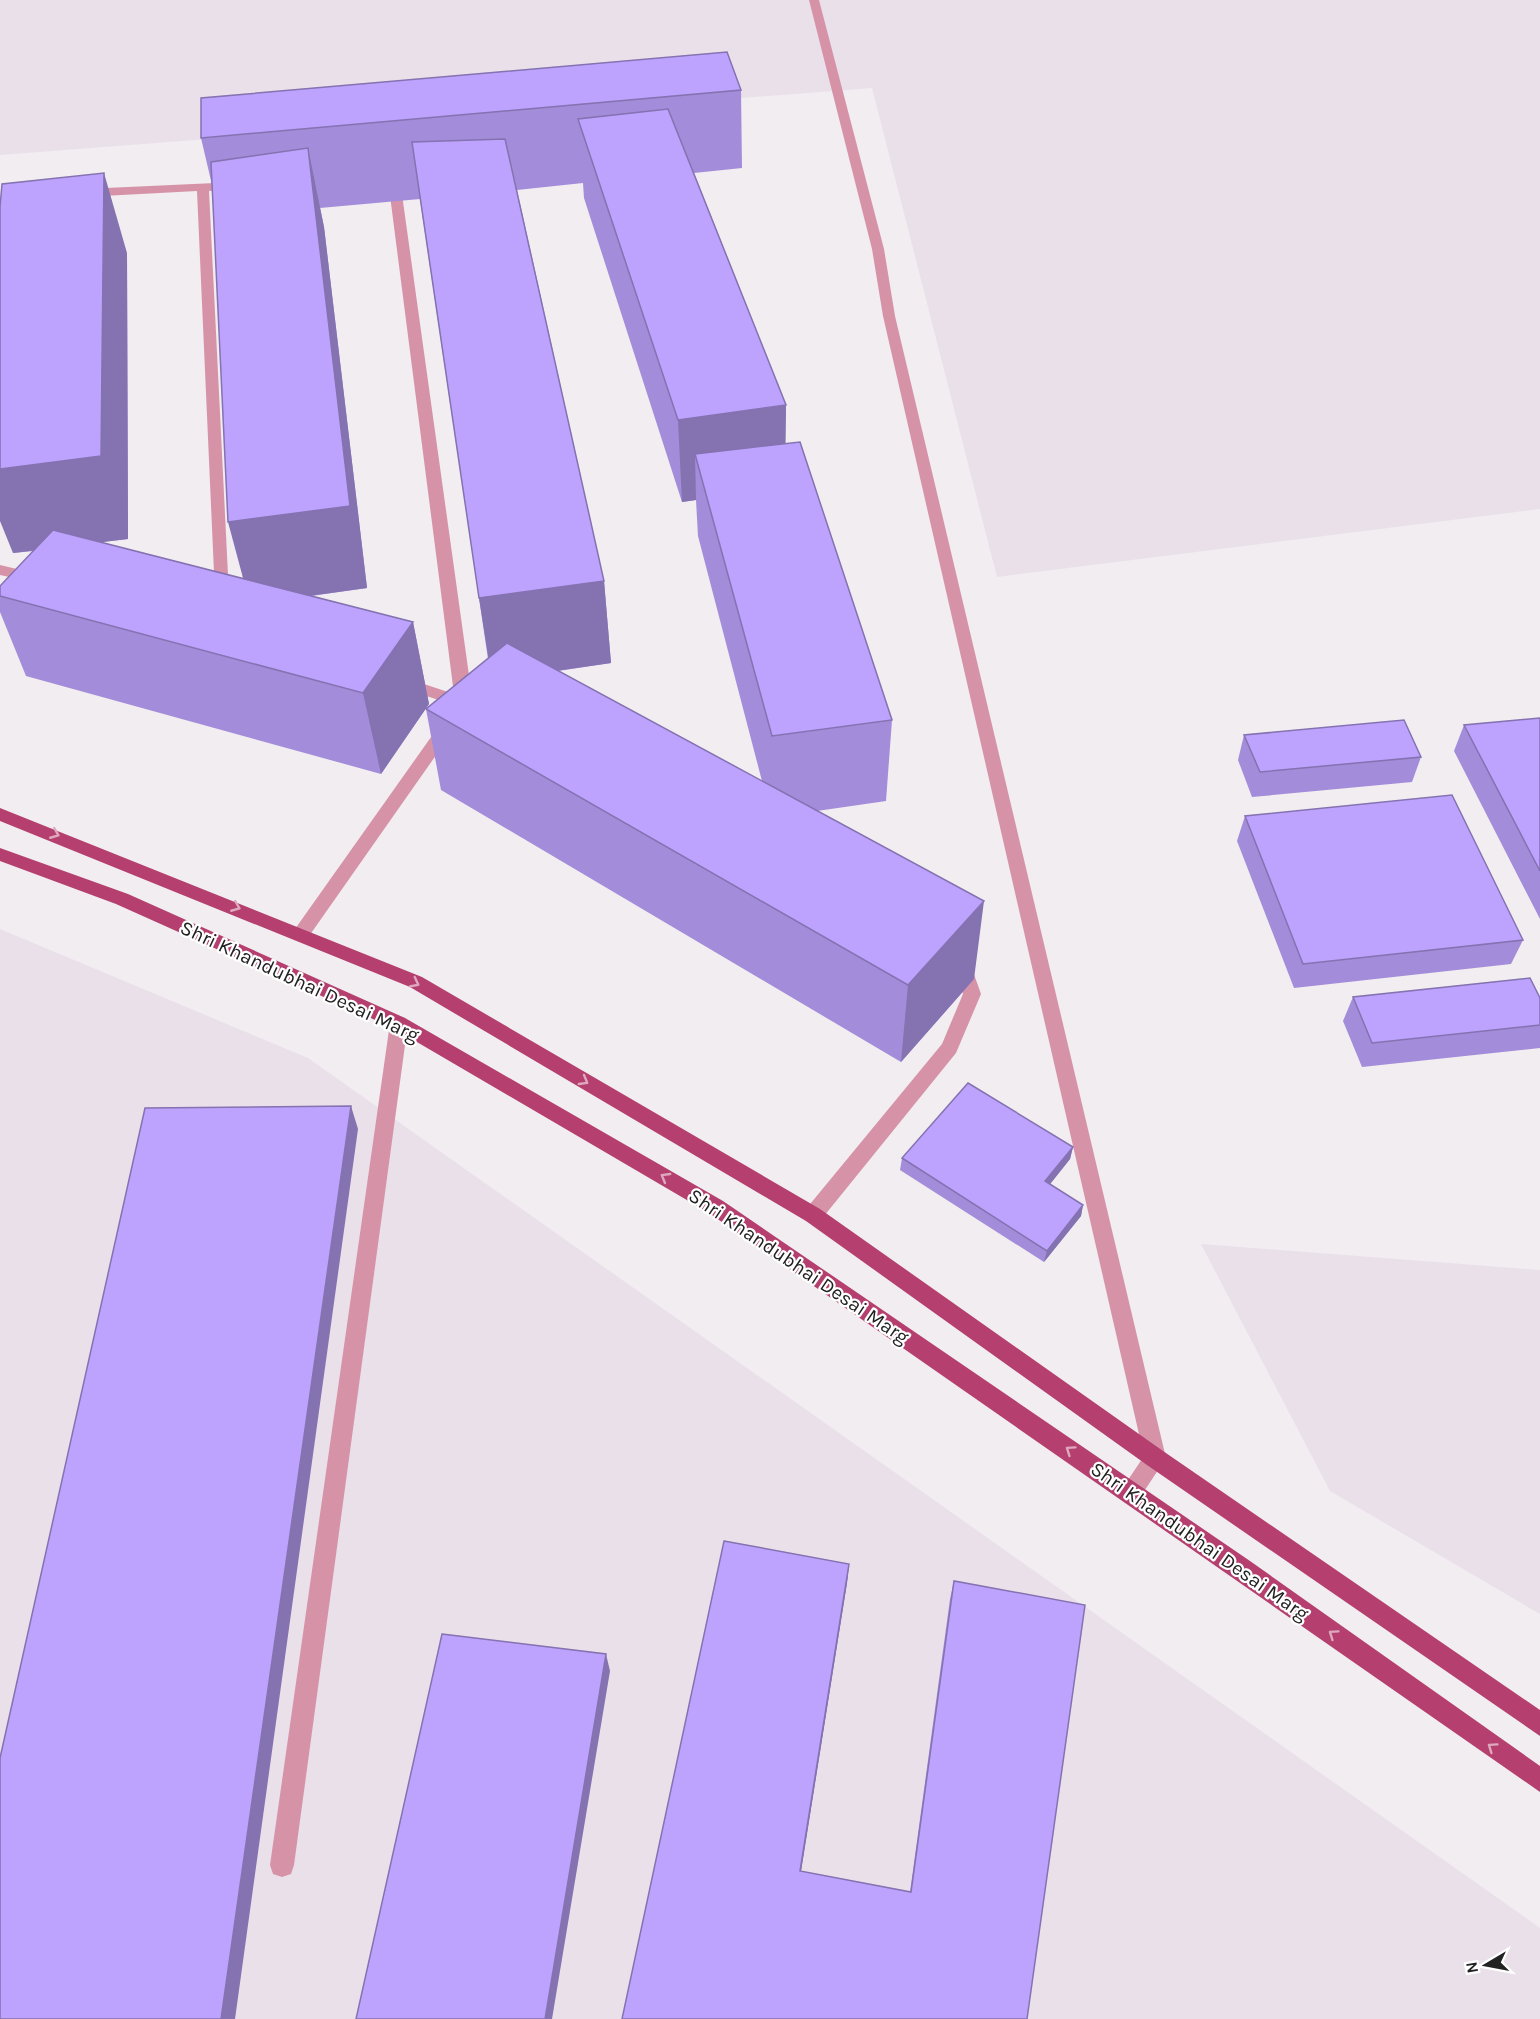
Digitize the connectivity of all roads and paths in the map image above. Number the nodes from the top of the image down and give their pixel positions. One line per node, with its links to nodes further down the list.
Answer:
1 (814, 0): 18 (street)
2 (394, 180): 10 (street)
3 (251, 186): 4 (street)
4 (203, 188): 5 (street); 8 (street)
5 (68, 193)
6 (0, 570): 7 (street)
7 (56, 582)
8 (223, 606)
9 (387, 676): 10 (street)
10 (464, 703): 11 (street); 14 (street)
11 (486, 712)
12 (0, 814): 14 (main road, Shri Khandubhai Desai Marg, one-way to 14)
13 (0, 854): 16 (main road, Shri Khandubhai Desai Marg)
14 (301, 934): 17 (main road, Shri Khandubhai Desai Marg, one-way to 17)
15 (956, 949): 17 (street)
16 (399, 1023): 19 (main road, Shri Khandubhai Desai Marg, one-way to 16); 22 (street)
17 (813, 1215): 18 (main road, Shri Khandubhai Desai Marg)
18 (1155, 1458): 19 (street); 20 (main road, Shri Khandubhai Desai Marg)
19 (1131, 1492): 21 (main road, Shri Khandubhai Desai Marg, one-way to 19)
20 (1540, 1724)
21 (1540, 1780)
22 (282, 1865)

